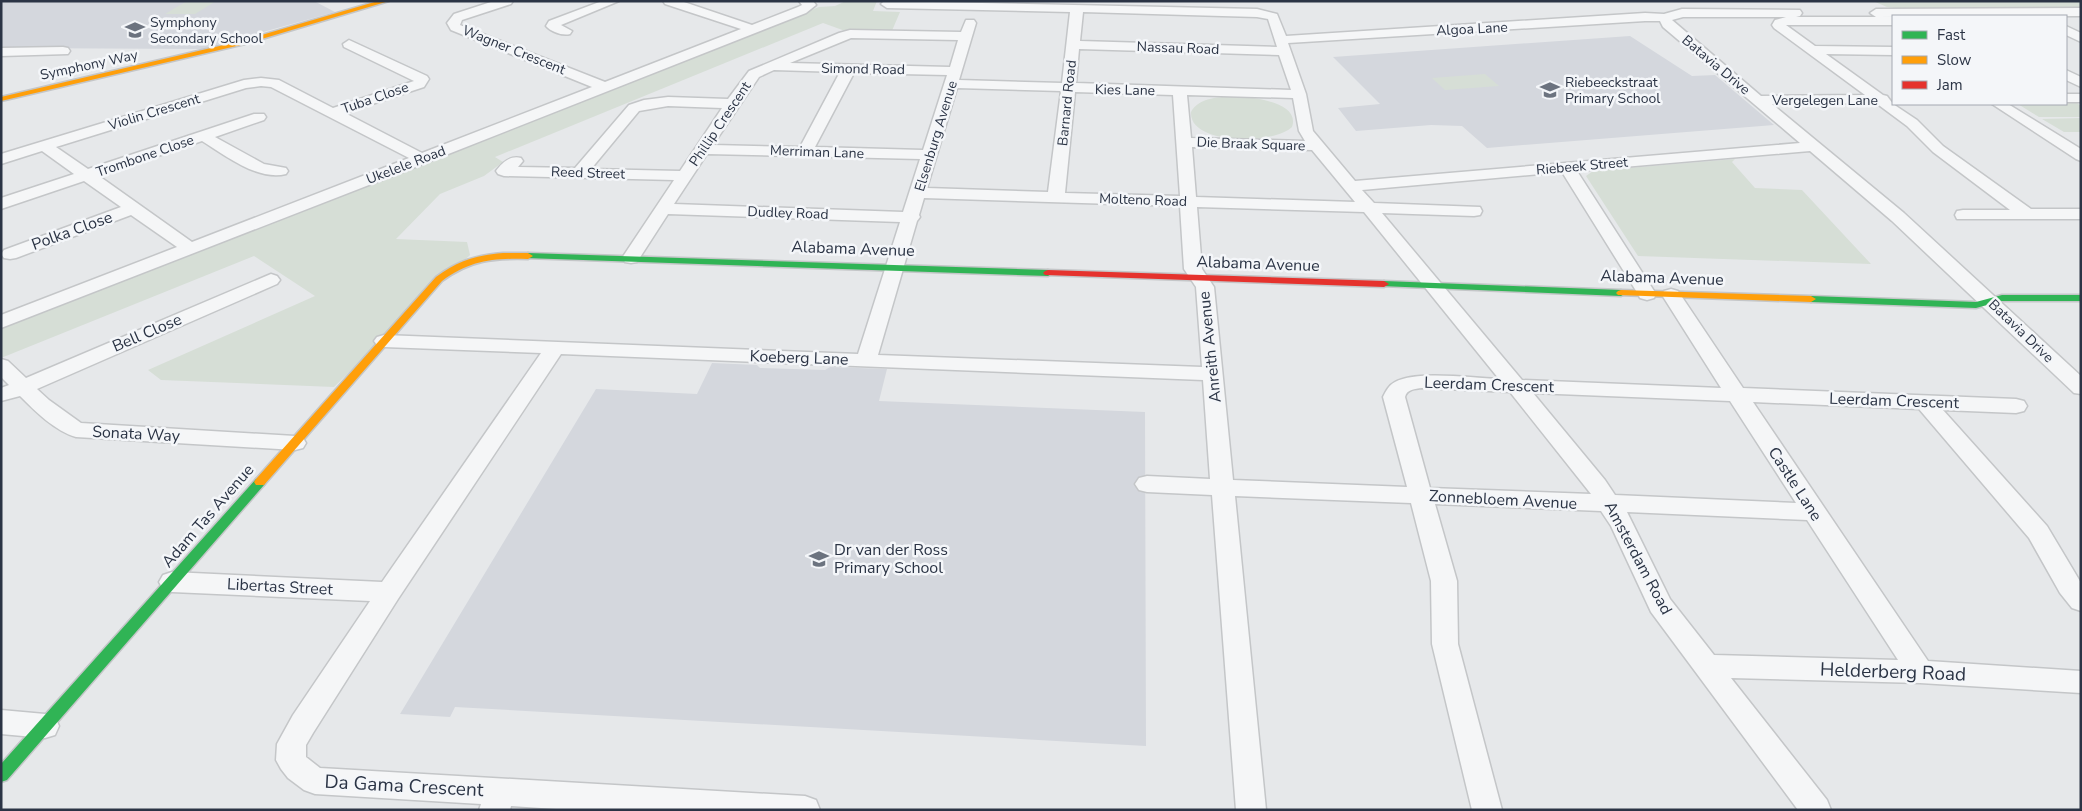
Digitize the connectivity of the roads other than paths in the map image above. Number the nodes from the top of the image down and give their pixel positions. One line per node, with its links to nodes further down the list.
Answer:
1 (386, 1): 40 (street, Symphony Way)
2 (507, 1): 34 (street, Wagner Crescent)
3 (613, 1): 18 (street)
4 (669, 1): 17 (street)
5 (808, 4): 17 (street, Ukelele Road)
6 (887, 4): 7 (street, Die Braak Square)
7 (985, 4): 10 (street, Die Braak Square); 20 (street, Elsenburg Avenue)
8 (1871, 5): 15 (street)
9 (1108, 6): 10 (street, Die Braak Square); 24 (street, Die Braak Square)
10 (1077, 8): 23 (street, Barnard Road)
11 (2081, 12): 13 (street, Batavia Drive)
12 (1959, 14): 13 (street, Batavia Drive); 14 (street, Batavia Drive)
13 (2036, 14)
14 (1935, 15)
15 (1888, 17): 16 (street, Batavia Drive); 25 (street, Batavia Drive)
16 (1664, 18): 24 (street, Algoa Lane); 42 (street, Batavia Drive)
17 (752, 30): 34 (street, Ukelele Road)
18 (566, 31)
19 (2067, 31): 21 (street)
20 (966, 36): 29 (street, Phillip Crescent); 32 (street, Elsenburg Avenue)
21 (2081, 38)
22 (349, 44): 46 (street, Tuba Close)
23 (1073, 45): 24 (street, Nassau Road); 35 (street, Barnard Road)
24 (1282, 45): 37 (street, Die Braak Square)
25 (1811, 50): 26 (street); 41 (street)
26 (1892, 50)
27 (1, 52): 28 (street)
28 (1, 63)
29 (770, 67): 30 (street, Simond Road); 43 (street, Phillip Crescent)
30 (849, 68): 32 (street, Simond Road); 54 (street)
31 (2067, 75): 33 (street)
32 (953, 77): 35 (street, Kies Lane); 56 (street, Elsenburg Avenue)
33 (2081, 83)
34 (605, 87): 58 (street, Ukelele Road)
35 (1068, 88): 36 (street, Kies Lane); 67 (street, Barnard Road)
36 (1180, 91): 37 (street, Kies Lane); 49 (street, Anreith Avenue)
37 (1299, 94): 51 (street, Die Braak Square)
38 (2067, 98): 39 (street)
39 (2081, 98)
40 (1, 99)
41 (1886, 99): 42 (street, Vergelegen Lane)
42 (1757, 100): 52 (street, Batavia Drive)
43 (732, 104): 53 (street, Phillip Crescent); 62 (street)
44 (1893, 105): 76 (street)
45 (2001, 105): 55 (street)
46 (334, 112): 50 (street, Violin Crescent); 58 (street, Violin Crescent)
47 (259, 117): 48 (street, Trombone Close)
48 (203, 136): 61 (street, Trombone Close); 63 (street, Trombone Close)
49 (1184, 142): 51 (street, Die Braak Square); 68 (street, Anreith Avenue)
50 (45, 146): 57 (street, Violin Crescent); 63 (street)
51 (1317, 146): 65 (street, Die Braak Square)
52 (1813, 146): 60 (street, Riebeek Street); 89 (street, Batavia Drive)
53 (703, 149): 54 (street, Merriman Lane); 64 (street, Phillip Crescent)
54 (805, 151): 56 (street, Merriman Lane)
55 (2079, 154)
56 (930, 155): 66 (street, Elsenburg Avenue)
57 (1, 159)
58 (423, 159): 78 (street, Ukelele Road)
59 (515, 162): 62 (street, Reed Street)
60 (1567, 167): 65 (street, Riebeek Street); 86 (street)
61 (280, 171)
62 (578, 173): 64 (street, Reed Street)
63 (88, 175): 69 (street, Trombone Close); 71 (street)
64 (685, 176): 72 (street, Phillip Crescent)
65 (1350, 186): 70 (street, Die Braak Square)
66 (919, 193): 67 (street, Molteno Road); 77 (street, Elsenburg Avenue)
67 (1056, 197): 68 (street, Molteno Road)
68 (1189, 202): 70 (street, Molteno Road); 82 (street, Anreith Avenue)
69 (1, 204)
70 (1368, 207): 73 (street); 85 (street, Die Braak Square)
71 (134, 208): 78 (street); 79 (street, Polka Close)
72 (664, 209): 77 (street, Dudley Road); 80 (street, Phillip Crescent)
73 (1474, 211)
74 (2081, 214): 76 (street)
75 (1963, 215): 76 (street)
76 (2028, 215)
77 (912, 217): 81 (street, Elsenburg Avenue)
78 (191, 249): 90 (street, Ukelele Road)
79 (10, 254)
80 (631, 258): 81 (street, Alabama Avenue); 83 (street, Alabama Avenue)
81 (896, 267): 82 (street, Alabama Avenue); 93 (street, Elsenburg Avenue)
82 (1200, 278): 85 (street, Alabama Avenue); 95 (street, Anreith Avenue)
83 (439, 279): 91 (street, Adam Tas Avenue)
84 (271, 280): 98 (street, Bell Close)
85 (1435, 286): 86 (street, Alabama Avenue); 97 (street, Amsterdam Road)
86 (1648, 294): 87 (street, Alabama Avenue)
87 (1671, 294): 89 (street, Alabama Avenue); 99 (street, Castle Lane)
88 (2081, 298): 89 (street, Alabama Avenue)
89 (1990, 302): 96 (street, Batavia Drive)
90 (1, 322)
91 (384, 341): 92 (street, Koeberg Lane); 103 (street, Adam Tas Avenue)
92 (555, 348): 93 (street, Koeberg Lane); 110 (street, Da Gama Crescent)
93 (866, 360): 95 (street, Koeberg Lane)
94 (1, 365): 98 (street, Sonata Way)
95 (1213, 374): 105 (street, Anreith Avenue)
96 (2078, 382)
97 (1516, 386): 99 (street, Leerdam Crescent); 106 (street, Leerdam Crescent); 107 (street, Amsterdam Road)
98 (23, 387): 100 (street, Bell Close); 103 (street, Sonata Way)
99 (1736, 394): 101 (street, Leerdam Crescent); 108 (street, Castle Lane)
100 (1, 395)
101 (1925, 402): 102 (street, Leerdam Crescent); 111 (street)
102 (2016, 406)
103 (295, 443): 109 (street, Adam Tas Avenue)
104 (1147, 484): 105 (street)
105 (1223, 487): 106 (street, Zonnebloem Avenue); 120 (street, Anreith Avenue)
106 (1420, 496): 107 (street, Zonnebloem Avenue); 121 (street, Leerdam Crescent)
107 (1611, 505): 108 (street, Zonnebloem Avenue); 112 (street, Amsterdam Road)
108 (1814, 512): 113 (street, Castle Lane)
109 (172, 582): 110 (street, Libertas Street); 116 (street, Adam Tas Avenue)
110 (389, 592): 118 (street, Da Gama Crescent)
111 (2081, 601)
112 (1706, 666): 113 (street, Helderberg Road); 122 (street, Amsterdam Road)
113 (1920, 672): 114 (street, Helderberg Road)
114 (2081, 682)
115 (1, 722): 116 (street)
116 (45, 726): 117 (street, Adam Tas Avenue)
117 (1, 775)
118 (499, 801): 119 (street, Da Gama Crescent)
119 (805, 810)
120 (1251, 810)
121 (1487, 810)
122 (1816, 810)

